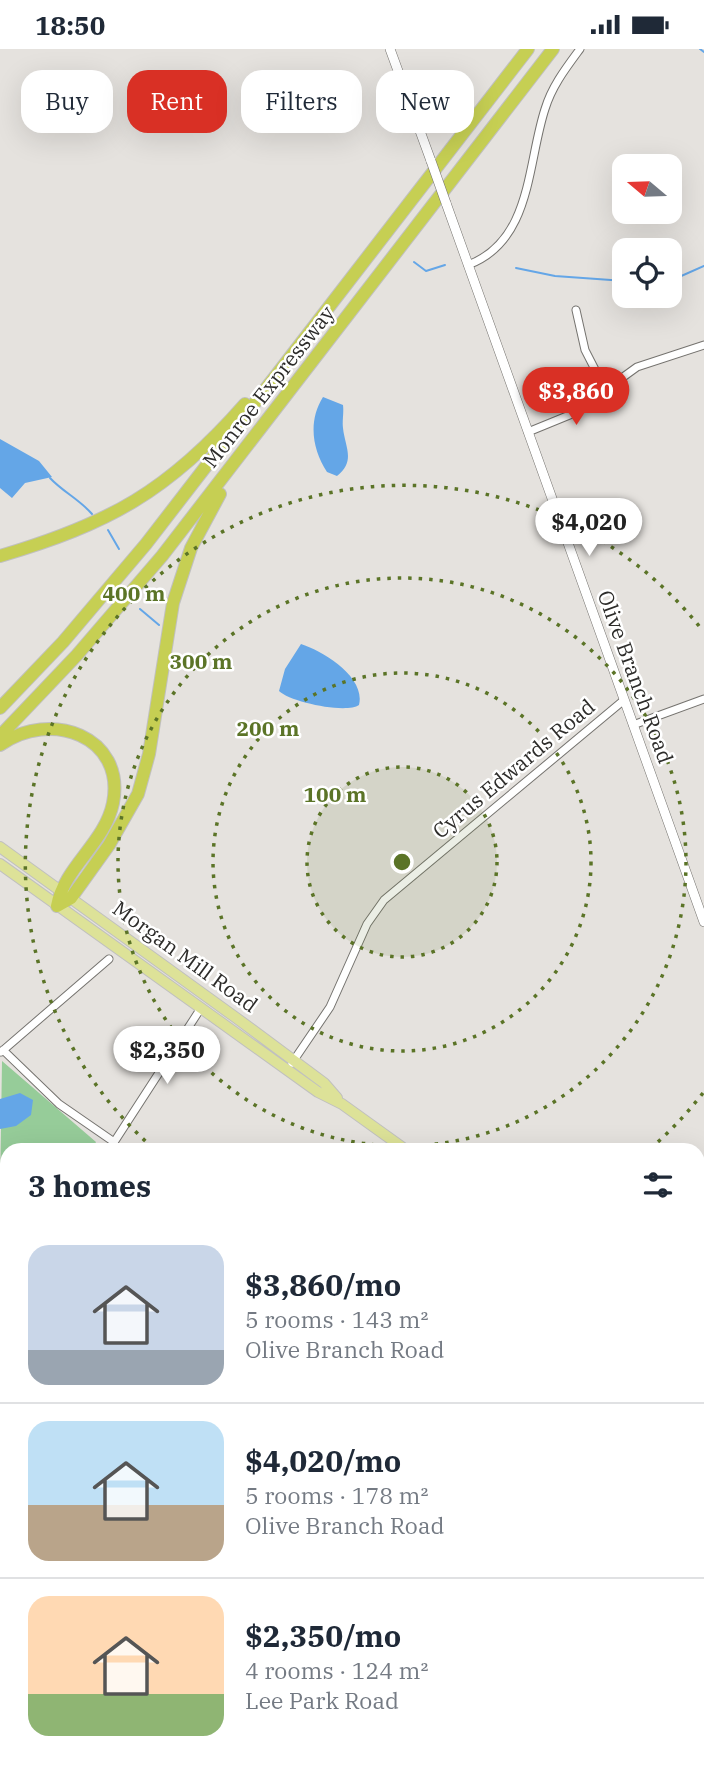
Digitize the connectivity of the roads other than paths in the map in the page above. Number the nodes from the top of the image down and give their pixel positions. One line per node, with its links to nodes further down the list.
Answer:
1 (390, 49): 5 (street, Olive Branch Road, bridge)
2 (527, 49): 6 (highway, Monroe Expressway)
3 (553, 49): 10 (highway, Monroe Expressway)
4 (580, 49): 5 (street)
5 (468, 265): 11 (street, Olive Branch Road)
6 (328, 309): 12 (highway); 15 (highway, Monroe Expressway)
7 (576, 310): 9 (street)
8 (704, 345): 9 (street)
9 (605, 390): 11 (street)
10 (263, 426): 17 (highway, Monroe Expressway); 22 (highway)
11 (528, 432): 14 (street, Olive Branch Road)
12 (0, 556)
13 (704, 699): 16 (street)
14 (624, 701): 16 (street, Olive Branch Road); 28 (street, Cyrus Edwards Road)
15 (0, 708)
16 (633, 725): 24 (street, Olive Branch Road)
17 (0, 736)
18 (0, 745): 21 (highway)
19 (0, 847): 21 (main road, Morgan Mill Road)
20 (0, 864): 23 (main road, Morgan Mill Road)
21 (60, 890): 22 (main road, Morgan Mill Road); 23 (highway)
22 (71, 898): 23 (highway); 28 (main road, Morgan Mill Road)
23 (57, 905): 26 (main road, Morgan Mill Road)
24 (704, 922)
25 (109, 959): 27 (street)
26 (201, 1008): 28 (main road, Morgan Mill Road); 30 (street)
27 (1, 1051): 29 (street)
28 (290, 1065): 31 (main road, Morgan Mill Road)
29 (107, 1143)
30 (113, 1143)
31 (396, 1143)

